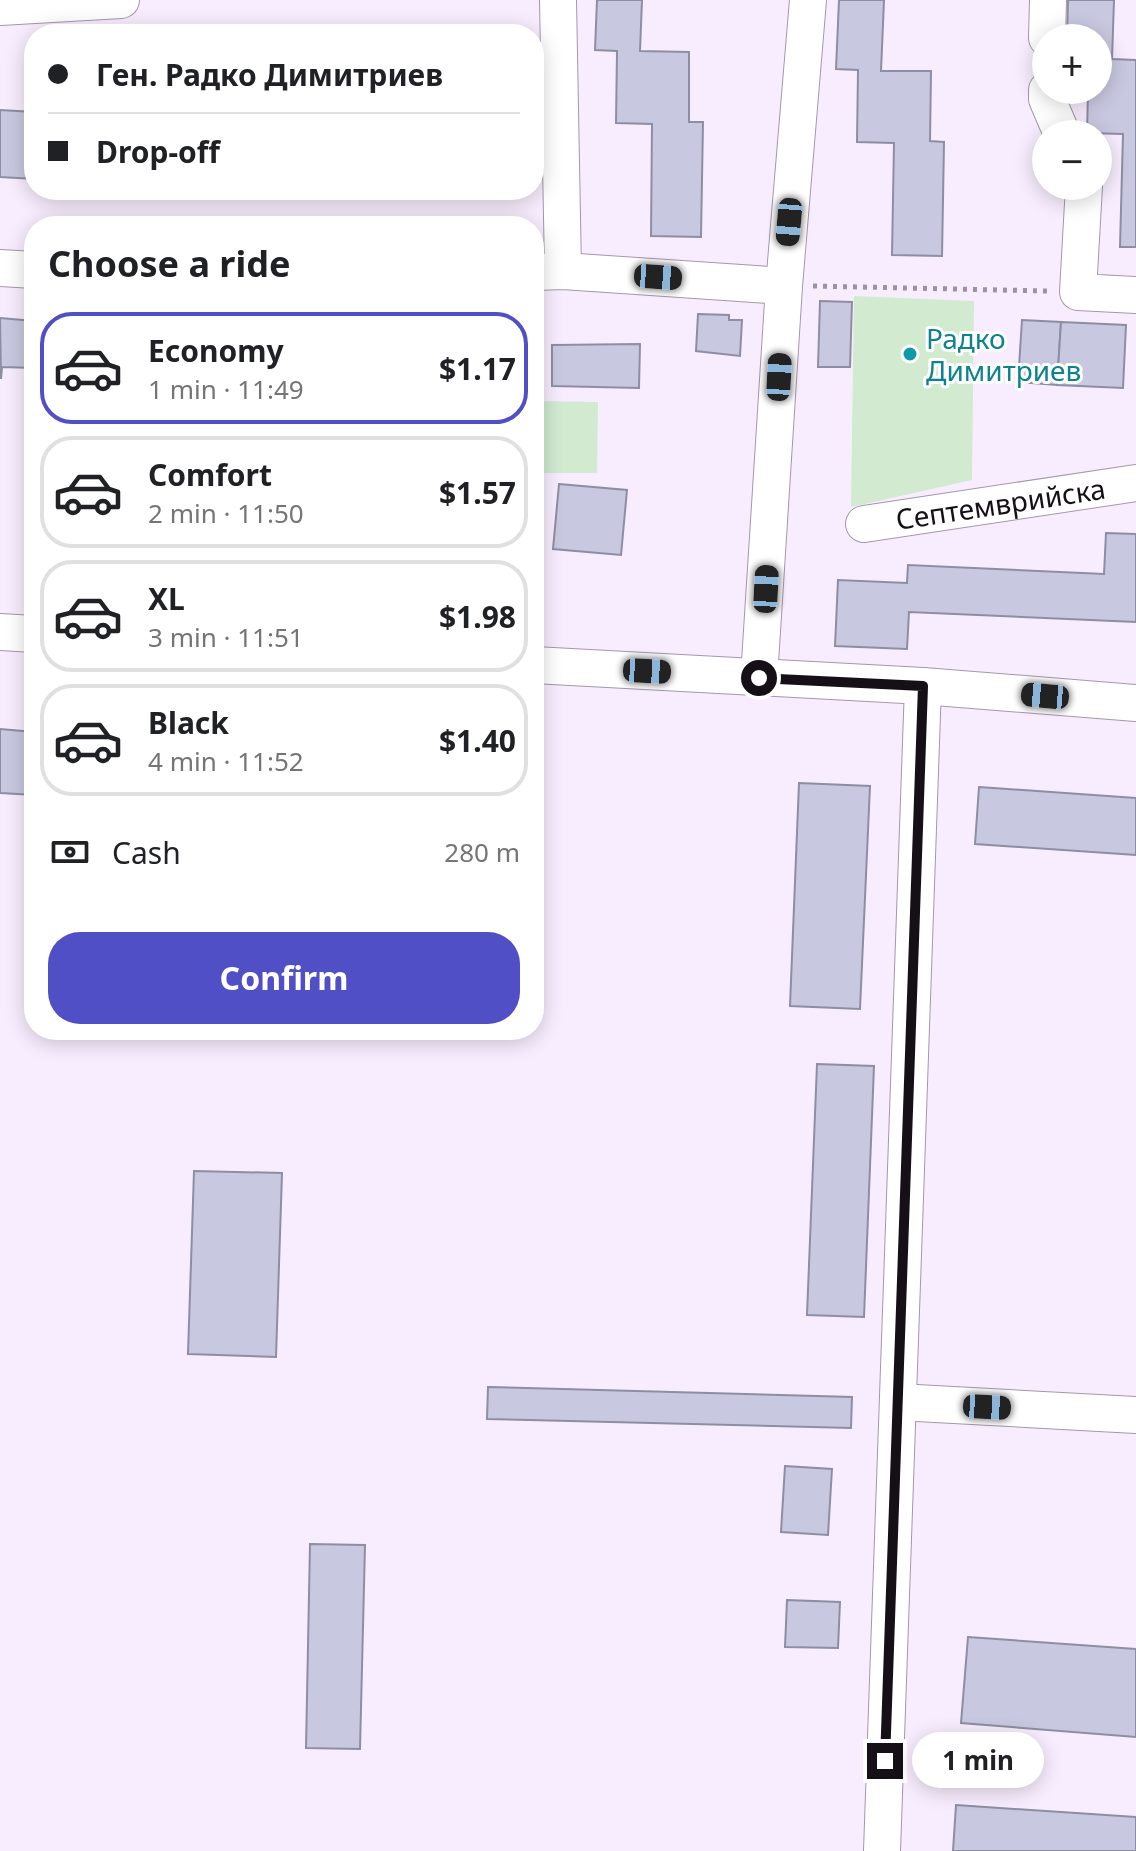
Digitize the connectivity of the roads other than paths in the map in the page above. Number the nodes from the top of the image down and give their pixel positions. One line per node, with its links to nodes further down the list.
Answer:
1 (121, 0): 5 (street)
2 (558, 0): 10 (street)
3 (808, 0): 11 (street)
4 (1048, 0): 6 (street)
5 (0, 7)
6 (1047, 24)
7 (1083, 200): 12 (street)
8 (0, 268): 9 (street)
9 (24, 269)
10 (548, 272): 11 (street)
11 (784, 286): 18 (street)
12 (1136, 295)
13 (1136, 483): 14 (street, Септемврийска)
14 (864, 524)
15 (0, 632): 16 (street)
16 (24, 633)
17 (544, 666): 18 (street)
18 (759, 678): 19 (street)
19 (923, 686): 20 (street); 21 (street)
20 (1136, 703)
21 (898, 1402): 22 (street); 23 (street)
22 (1136, 1415)
23 (882, 1851)

